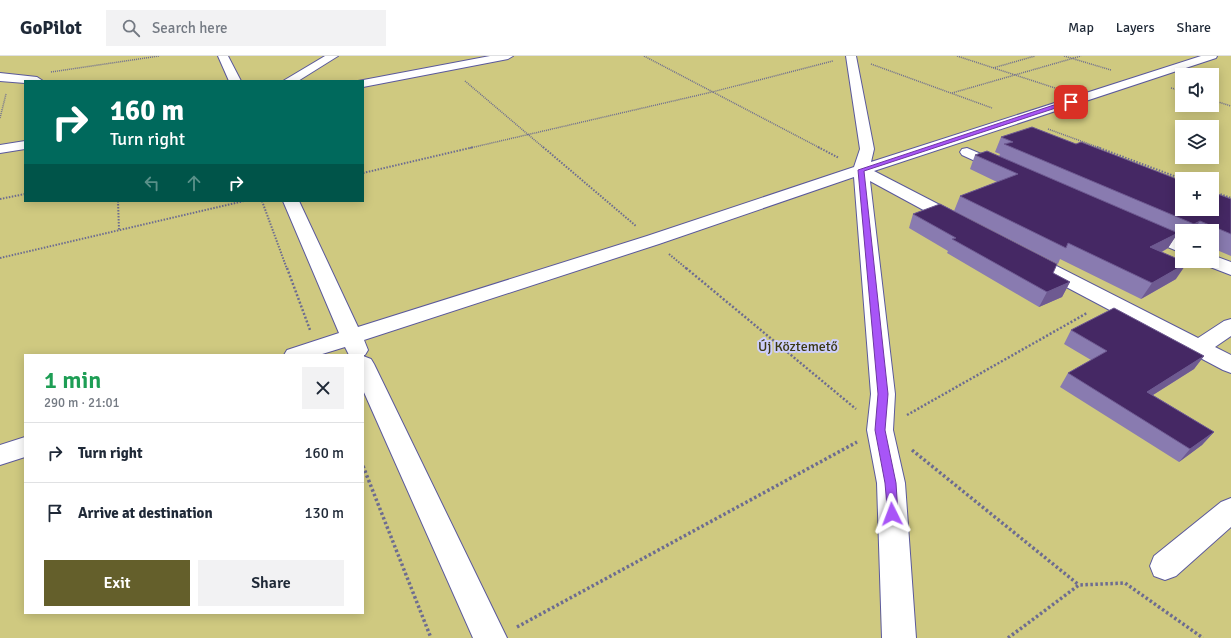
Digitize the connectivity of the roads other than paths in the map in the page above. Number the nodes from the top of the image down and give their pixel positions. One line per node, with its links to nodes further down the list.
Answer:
1 (222, 56): 8 (lane)
2 (333, 56): 9 (lane)
3 (508, 56): 10 (lane)
4 (851, 56): 14 (lane)
5 (1212, 56): 14 (lane)
6 (0, 77): 7 (lane)
7 (28, 80)
8 (234, 80)
9 (291, 80)
10 (364, 84)
11 (24, 145): 12 (lane)
12 (0, 149)
13 (967, 152): 15 (lane)
14 (861, 170): 18 (lane); 24 (lane); 34 (lane)
15 (1017, 174)
16 (291, 202): 24 (lane)
17 (1132, 225): 19 (lane)
18 (974, 230)
19 (1175, 245)
20 (1009, 248): 25 (lane)
21 (1219, 264): 22 (lane)
22 (1231, 270)
23 (1231, 326): 25 (lane)
24 (355, 346): 26 (lane)
25 (1199, 348): 27 (lane)
26 (299, 354)
27 (1231, 365)
28 (364, 366): 33 (lane)
29 (24, 447): 30 (lane)
30 (0, 455)
31 (1231, 510): 32 (lane)
32 (1165, 566)
33 (500, 634)
34 (899, 638)

